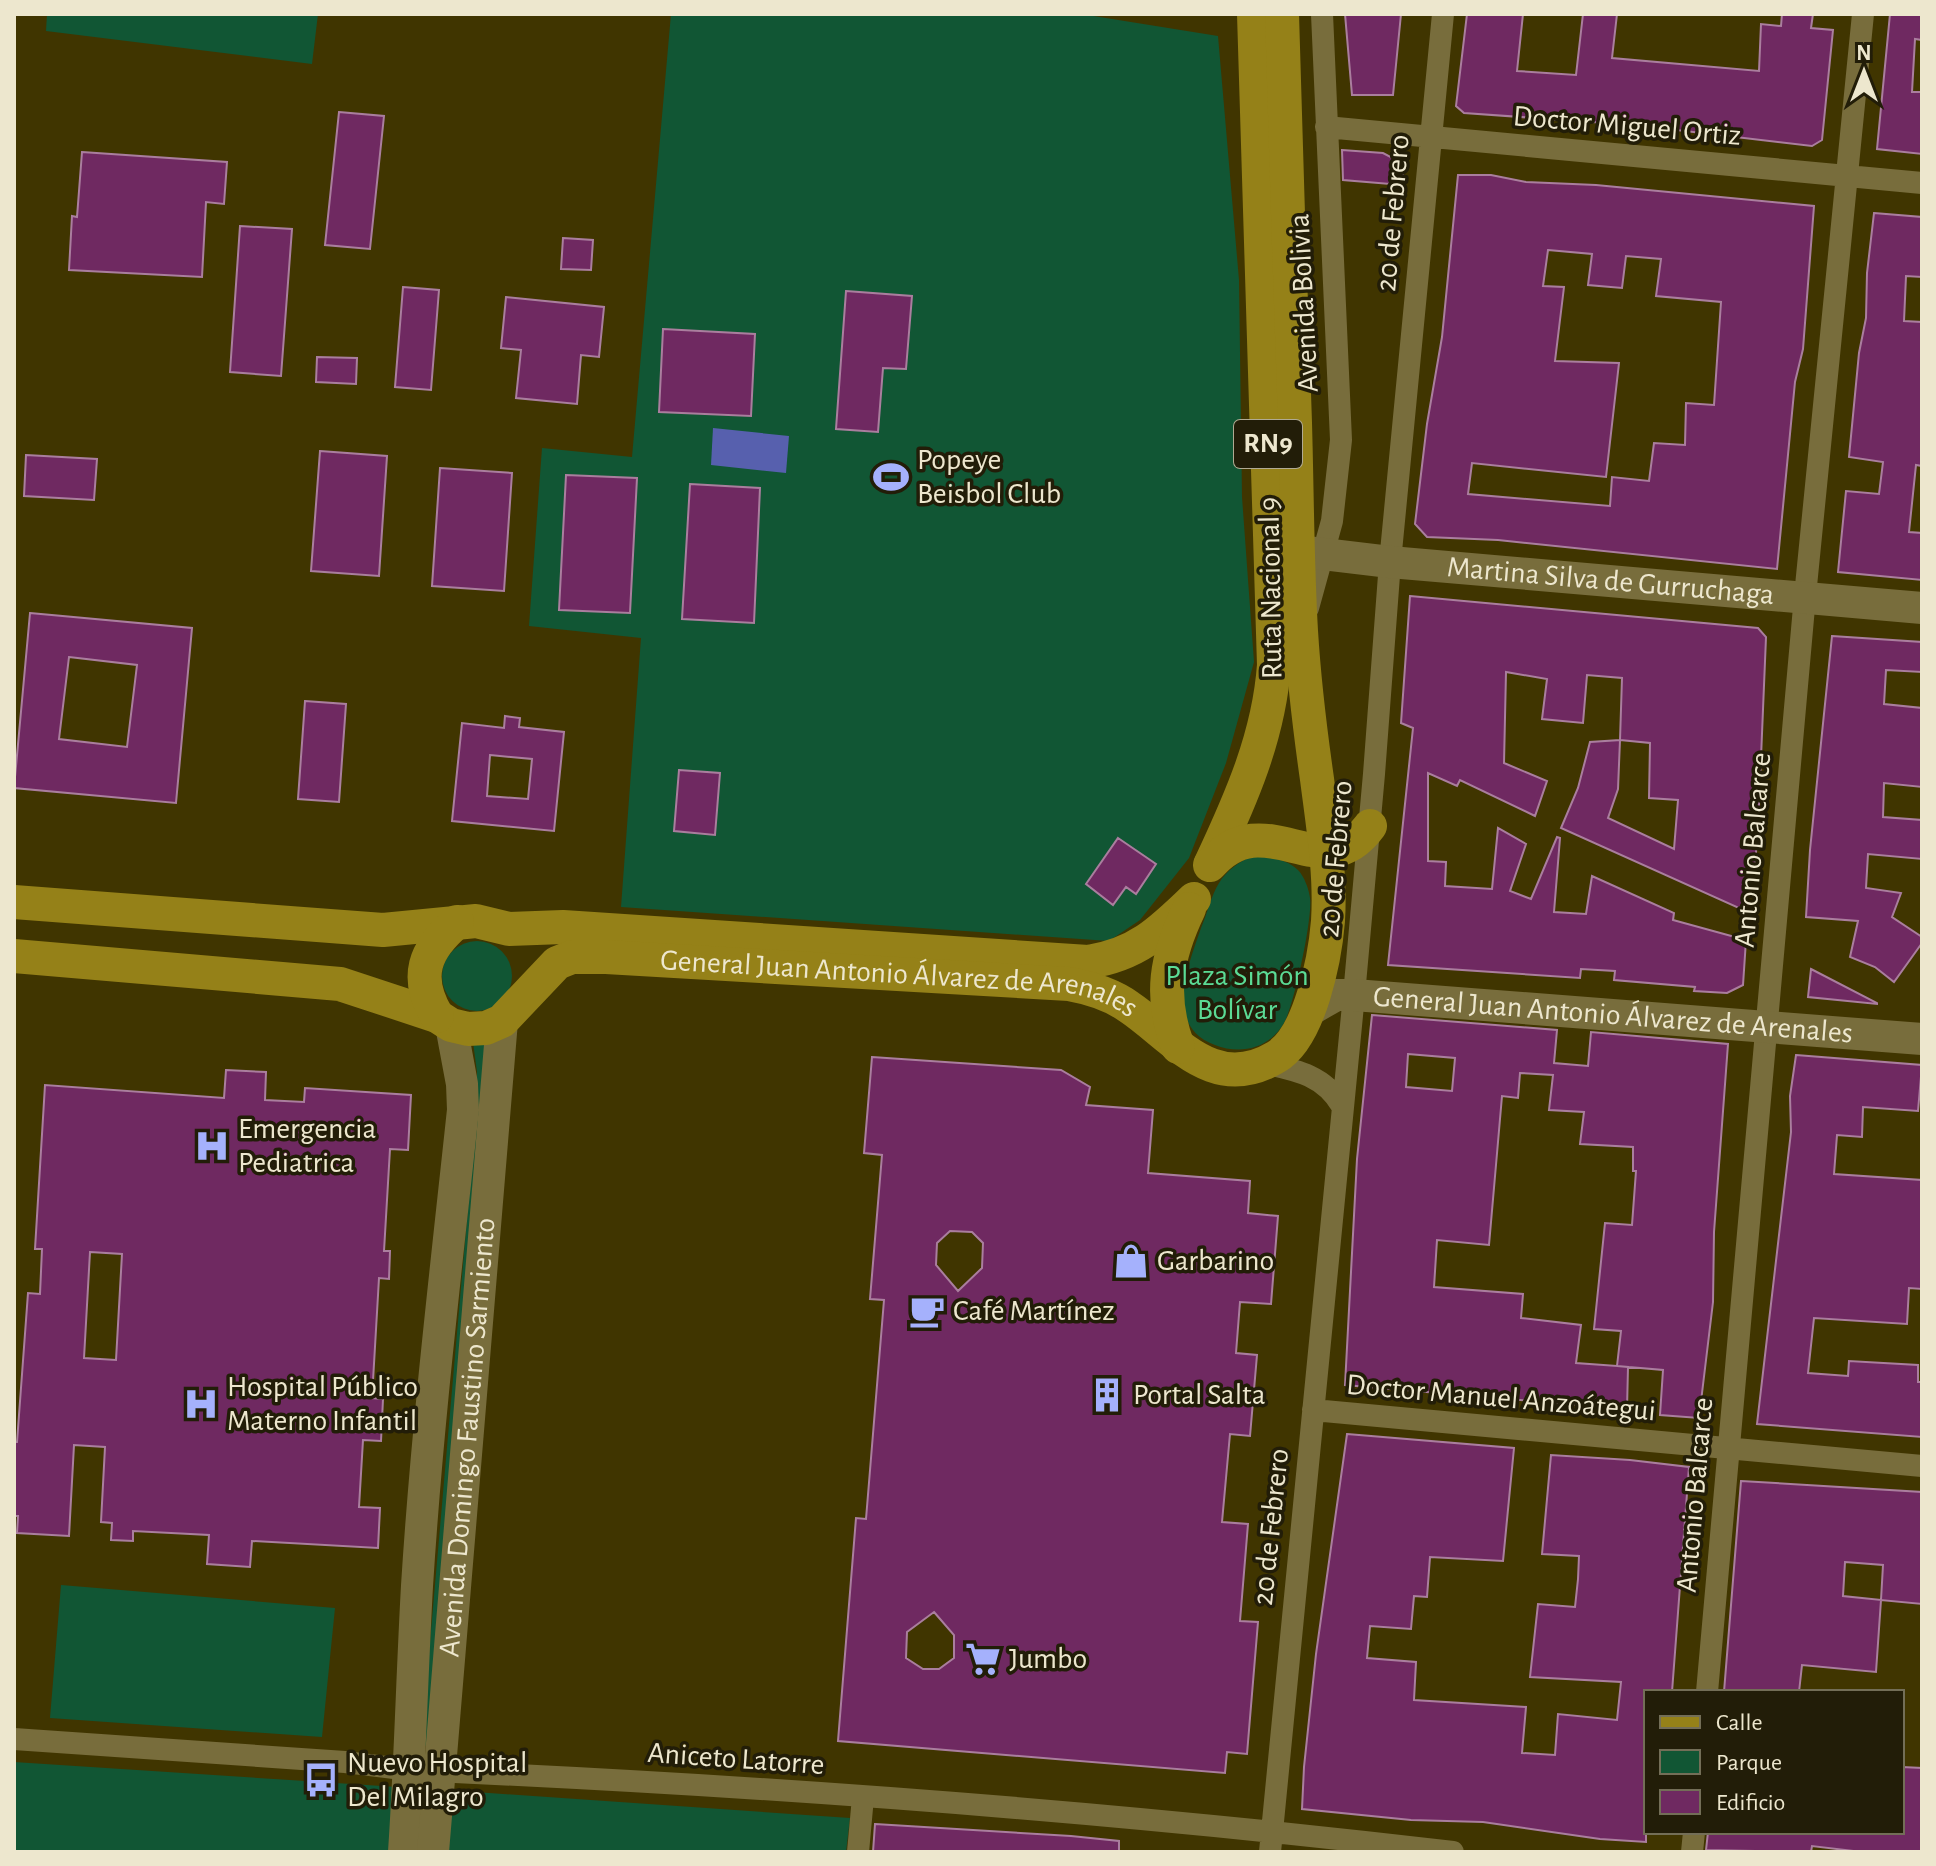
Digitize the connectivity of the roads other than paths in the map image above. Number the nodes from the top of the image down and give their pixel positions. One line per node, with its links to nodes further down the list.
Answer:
1 (1254, 14): 16 (main road, Ruta Nacional 9 / RN9)
2 (1282, 14): 10 (main road, Ruta Nacional 9 / RN9)
3 (1322, 14): 6 (street, Avenida Bolivia)
4 (1443, 14): 7 (street, 20 de Febrero)
5 (1863, 14): 8 (street, Antonio Balcarce)
6 (1326, 127): 7 (street, Doctor Miguel Ortiz); 10 (street, Avenida Bolivia)
7 (1430, 138): 8 (street, Doctor Miguel Ortiz); 11 (street, 20 de Febrero)
8 (1847, 176): 9 (street, Doctor Miguel Ortiz); 12 (street, Antonio Balcarce)
9 (1922, 183)
10 (1311, 552): 11 (main road, Martina Silva de Gurruchaga); 15 (main road, Ruta Nacional 9 / RN9)
11 (1390, 562): 12 (main road, Martina Silva de Gurruchaga); 14 (street, 20 de Febrero)
12 (1805, 596): 13 (main road, Martina Silva de Gurruchaga); 27 (street, Antonio Balcarce)
13 (1922, 608)
14 (1370, 826): 15 (main road); 23 (street, 20 de Febrero)
15 (1325, 841): 16 (main road); 24 (main road)
16 (1211, 863): 17 (main road)
17 (1194, 899): 20 (main road, General Juan Antonio Álvarez de Arenales); 29 (main road)
18 (14, 902): 19 (main road, General Juan Antonio Álvarez de Arenales)
19 (457, 922): 20 (main road, General Juan Antonio Álvarez de Arenales); 25 (main road)
20 (509, 929): 22 (main road)
21 (14, 956): 25 (main road)
22 (526, 994): 26 (main road, General Juan Antonio Álvarez de Arenales); 29 (main road, General Juan Antonio Álvarez de Arenales)
23 (1354, 995): 24 (main road, General Juan Antonio Álvarez de Arenales); 27 (main road, General Juan Antonio Álvarez de Arenales); 31 (street, 20 de Febrero)
24 (1308, 1011): 30 (main road)
25 (444, 1021): 26 (main road); 37 (main road, Avenida Domingo Faustino Sarmiento)
26 (502, 1021): 37 (main road, Avenida Domingo Faustino Sarmiento)
27 (1768, 1026): 28 (main road, General Juan Antonio Álvarez de Arenales); 33 (street, Antonio Balcarce)
28 (1922, 1039)
29 (1178, 1047): 30 (main road, General Juan Antonio Álvarez de Arenales)
30 (1263, 1063): 31 (street, General Juan Antonio Álvarez de Arenales)
31 (1342, 1106): 32 (street, 20 de Febrero)
32 (1313, 1410): 33 (street, Doctor Manuel Anzoátegui); 39 (street, 20 de Febrero)
33 (1729, 1449): 34 (street, Doctor Manuel Anzoátegui); 35 (street, Antonio Balcarce)
34 (1922, 1466)
35 (1707, 1690)
36 (14, 1739): 37 (street, Aniceto Latorre)
37 (425, 1770): 38 (street, Aniceto Latorre); 40 (main road, Avenida Domingo Faustino Sarmiento); 41 (main road, Avenida Domingo Faustino Sarmiento)
38 (863, 1797): 39 (street, Aniceto Latorre); 42 (street)
39 (1270, 1841): 43 (street, Aniceto Latorre)
40 (404, 1852)
41 (433, 1852)
42 (858, 1852)
43 (1453, 1852)

